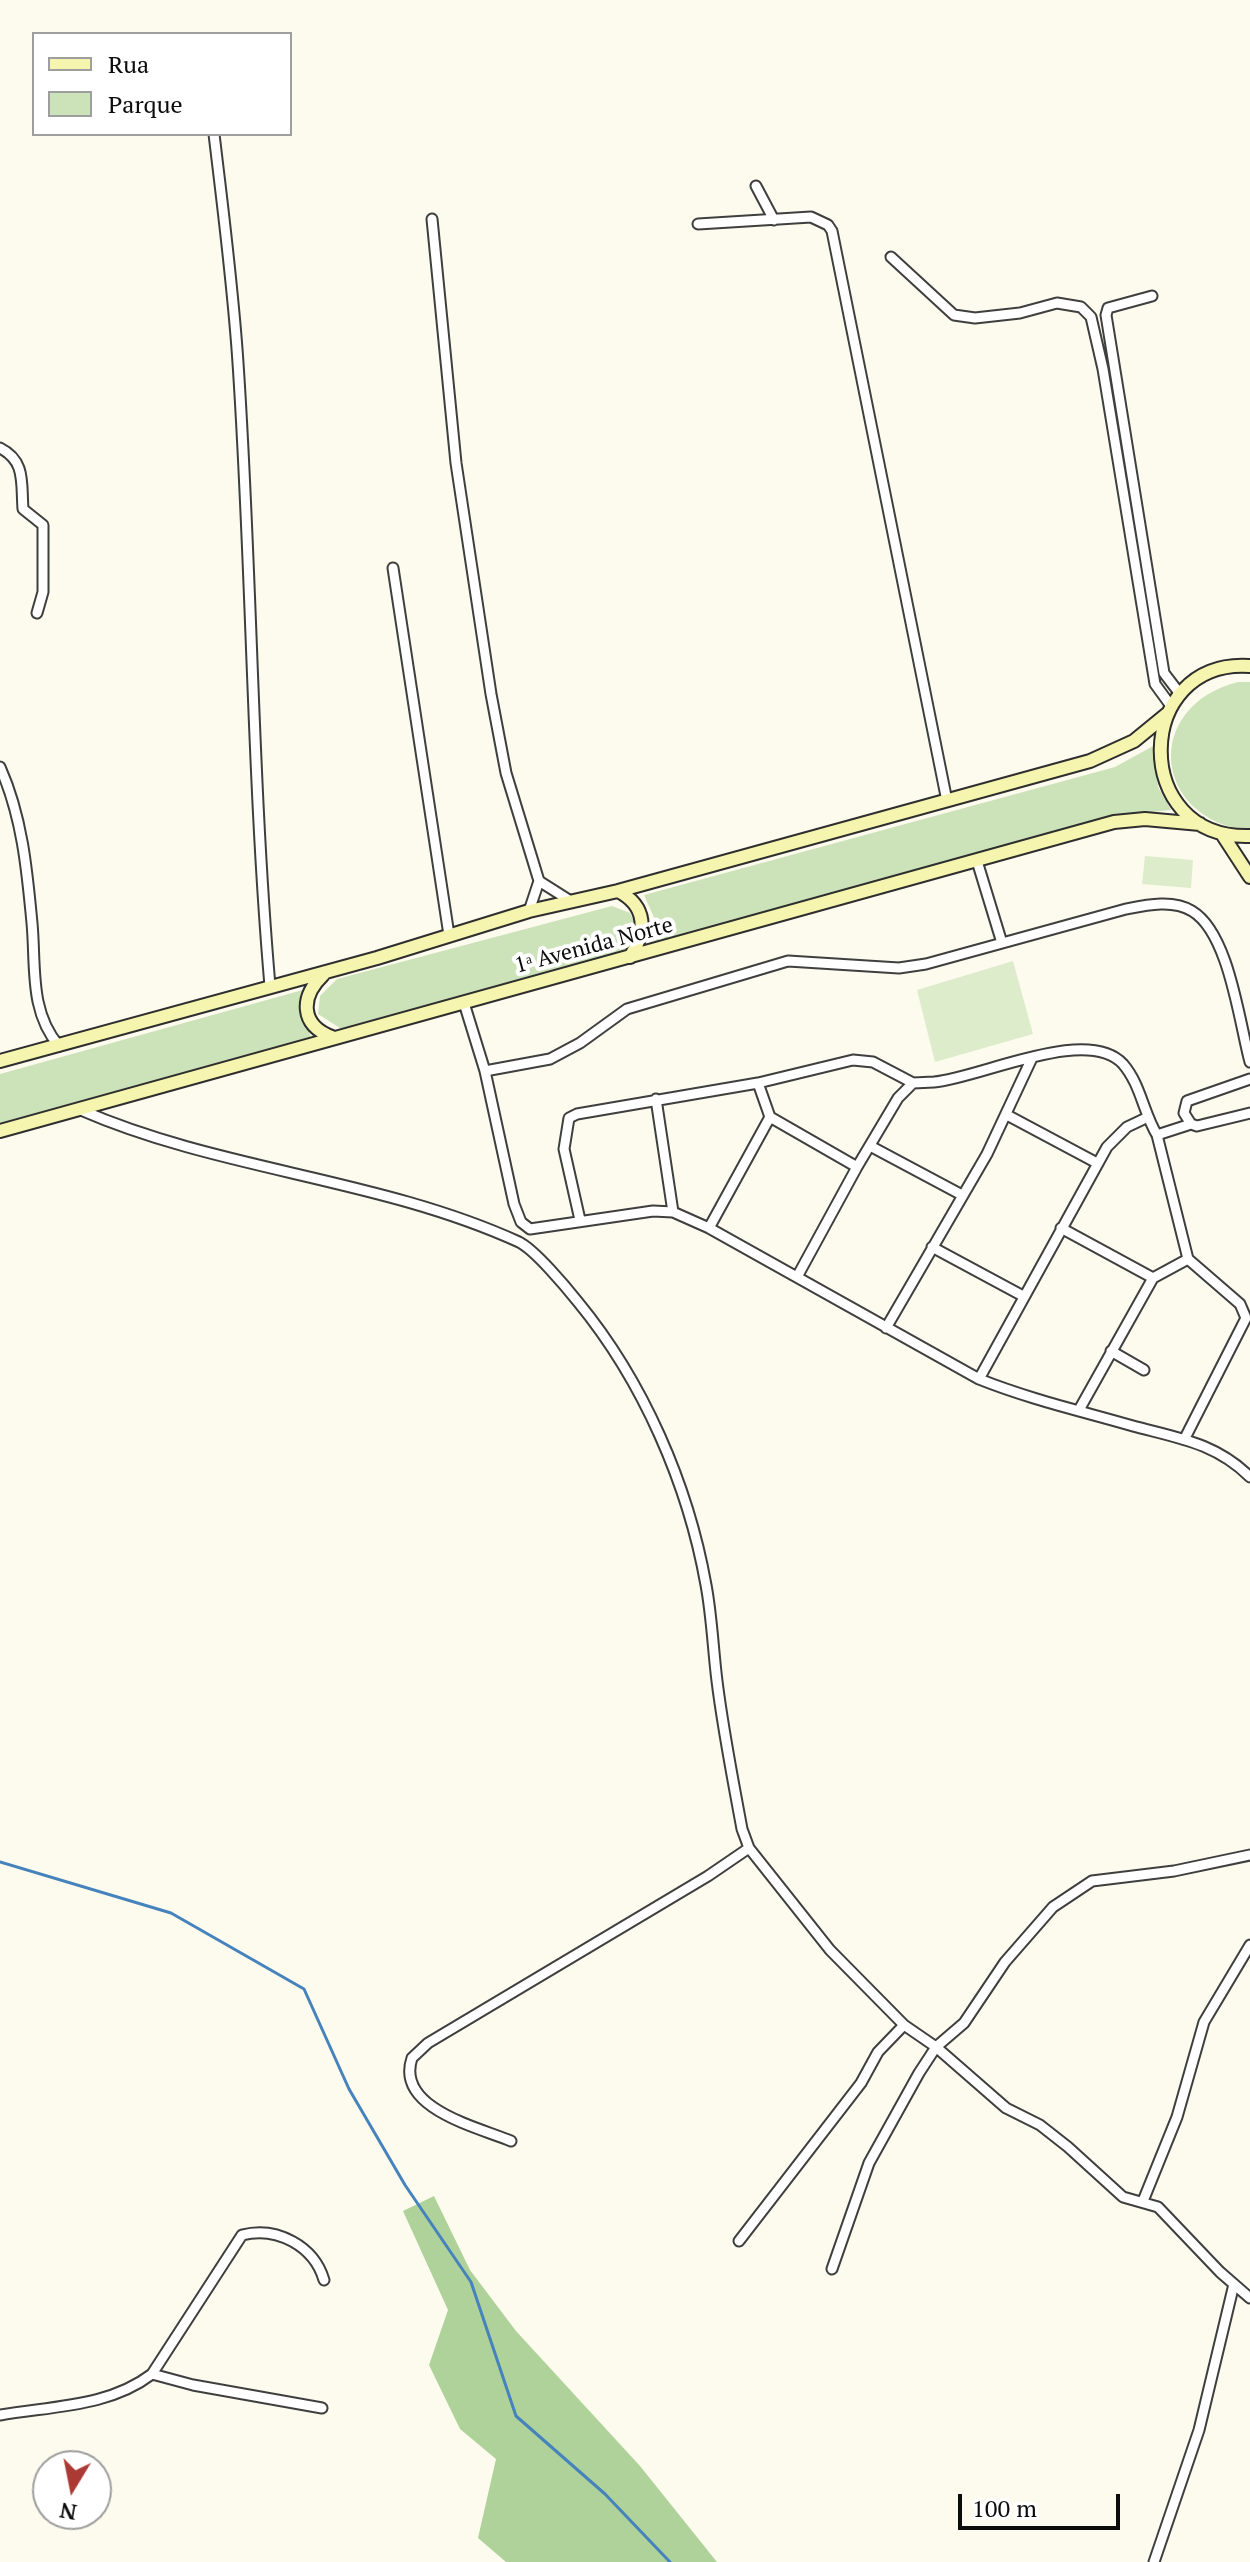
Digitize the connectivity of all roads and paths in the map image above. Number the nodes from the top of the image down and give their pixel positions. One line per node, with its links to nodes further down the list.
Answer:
1 (214, 136): 29 (street)
2 (756, 186): 4 (street)
3 (432, 219): 21 (street)
4 (774, 220): 5 (street); 15 (street)
5 (698, 224)
6 (891, 257): 13 (street)
7 (1152, 296): 12 (street)
8 (0, 448): 10 (street)
9 (393, 568): 25 (street)
10 (37, 613)
11 (1250, 666): 12 (main road)
12 (1180, 694): 13 (main road)
13 (1169, 710): 15 (main road); 16 (main road)
14 (0, 767): 32 (street)
15 (947, 801): 22 (main road)
16 (1200, 824): 17 (main road); 19 (main road, 1ᵃ Avenida Norte)
17 (1222, 834): 18 (main road); 20 (main road)
18 (1250, 836)
19 (977, 861): 26 (street); 27 (main road, 1ᵃ Avenida Norte)
20 (1250, 877)
21 (539, 881): 23 (street); 24 (street)
22 (618, 891): 23 (main road); 27 (main road)
23 (569, 900): 24 (main road)
24 (529, 911): 25 (main road)
25 (449, 935): 28 (main road)
26 (1002, 943): 35 (street); 36 (street)
27 (630, 957): 30 (main road, 1ᵃ Avenida Norte)
28 (326, 973): 29 (main road); 31 (main road)
29 (270, 986): 32 (main road)
30 (464, 1003): 31 (main road, 1ᵃ Avenida Norte); 36 (street)
31 (332, 1037): 41 (main road, 1ᵃ Avenida Norte)
32 (59, 1046): 34 (main road)
33 (1032, 1058): 39 (street); 43 (street); 45 (street)
34 (0, 1061)
35 (1250, 1062)
36 (485, 1071): 57 (street)
37 (1250, 1079): 46 (street)
38 (758, 1083): 39 (street); 40 (street); 44 (street)
39 (913, 1083): 49 (street)
40 (656, 1099): 53 (street); 54 (street)
41 (81, 1110): 47 (main road, 1ᵃ Avenida Norte); 58 (street)
42 (1250, 1113): 46 (street)
43 (1007, 1115): 50 (street); 52 (street)
44 (770, 1117): 51 (street); 55 (street)
45 (1146, 1118): 48 (street); 50 (street)
46 (1191, 1124): 48 (street)
47 (0, 1131)
48 (1157, 1135): 60 (street)
49 (872, 1147): 51 (street); 52 (street)
50 (1097, 1163): 56 (street)
51 (857, 1167): 61 (street)
52 (962, 1195): 59 (street)
53 (673, 1212): 54 (street); 55 (street)
54 (580, 1220): 57 (street)
55 (709, 1228): 61 (street)
56 (1061, 1228): 62 (street); 63 (street)
57 (530, 1229): 58 (street)
58 (523, 1244): 71 (street)
59 (932, 1247): 63 (street); 64 (street)
60 (1188, 1259): 62 (street); 69 (street)
61 (797, 1277): 64 (street)
62 (1153, 1278): 65 (street)
63 (1023, 1296): 67 (street)
64 (886, 1328): 67 (street)
65 (1111, 1351): 66 (street); 68 (street)
66 (1144, 1370)
67 (979, 1379): 68 (street)
68 (1079, 1410): 69 (street)
69 (1185, 1438): 70 (street)
70 (1250, 1477)
71 (749, 1848): 74 (street); 76 (street)
72 (1250, 1855): 75 (street)
73 (1250, 1945): 77 (street)
74 (904, 2025): 75 (street); 78 (street)
75 (936, 2047): 77 (street); 79 (street)
76 (511, 2141)
77 (1143, 2201): 81 (street)
78 (739, 2241)
79 (832, 2269)
80 (324, 2280): 83 (street)
81 (1234, 2284): 82 (street); 86 (street)
82 (1250, 2298)
83 (152, 2374): 84 (street); 85 (street)
84 (322, 2408)
85 (0, 2415)
86 (1154, 2562)

